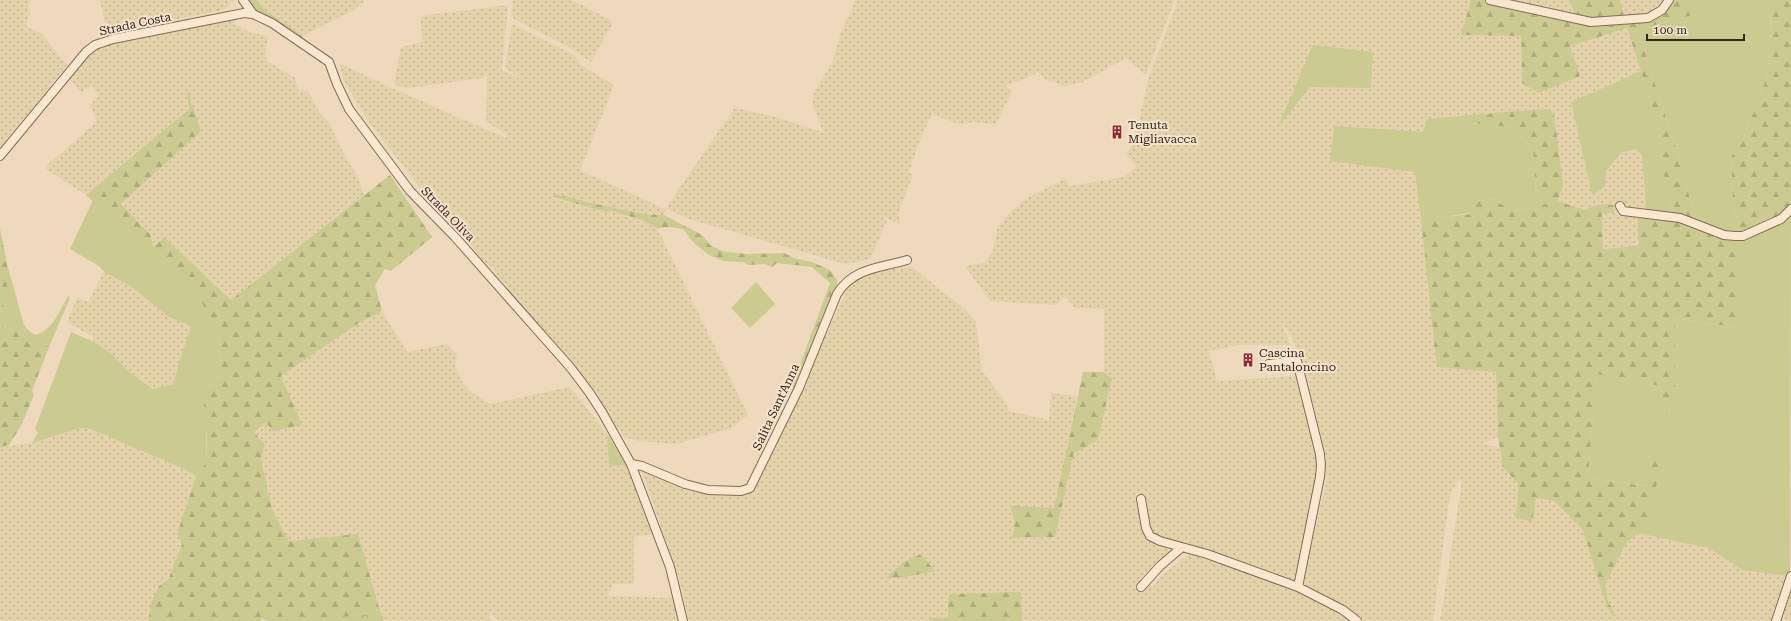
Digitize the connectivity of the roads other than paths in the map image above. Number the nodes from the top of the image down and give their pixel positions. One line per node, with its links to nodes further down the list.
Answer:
1 (243, 0): 4 (street)
2 (1490, 0): 3 (street)
3 (1669, 0)
4 (253, 14): 5 (street, Strada Costa); 10 (street, Strada Oliva)
5 (0, 156)
6 (1620, 206): 7 (street)
7 (1791, 209)
8 (907, 260): 10 (street, Salita Sant'Anna)
9 (1269, 364): 15 (street)
10 (630, 461): 16 (street)
11 (1141, 499): 12 (street)
12 (1181, 548): 14 (street); 15 (street)
13 (1791, 576): 18 (street)
14 (1141, 587)
15 (1298, 587): 17 (street)
16 (683, 621)
17 (1357, 621)
18 (1776, 621)

